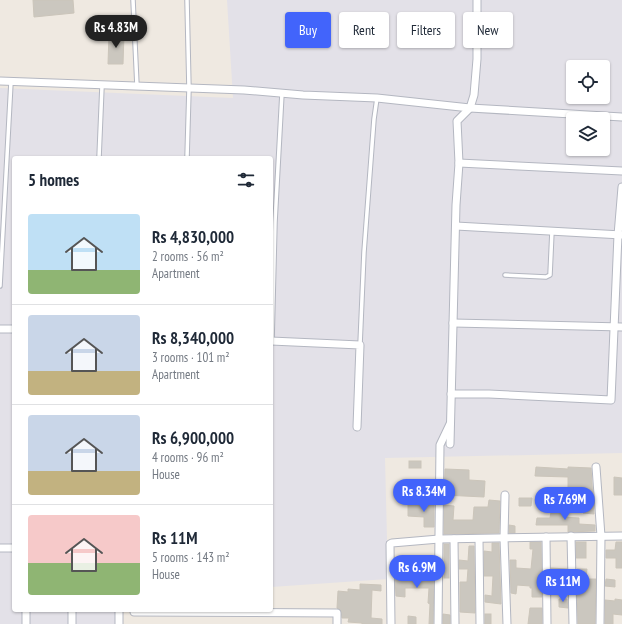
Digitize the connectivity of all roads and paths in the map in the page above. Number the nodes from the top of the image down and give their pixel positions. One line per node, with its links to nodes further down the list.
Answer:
1 (133, 0): 7 (lane)
2 (186, 0): 8 (lane)
3 (477, 0): 11 (street)
4 (0, 81): 5 (street)
5 (10, 82): 6 (street); 23 (lane)
6 (102, 86): 7 (street); 13 (lane)
7 (137, 87): 8 (street)
8 (189, 89): 9 (street); 14 (lane)
9 (282, 93): 10 (street); 22 (lane)
10 (377, 98): 11 (street); 29 (lane)
11 (470, 108): 12 (street); 15 (street)
12 (622, 117)
13 (99, 156)
14 (186, 156)
15 (459, 163): 16 (street); 18 (street)
16 (622, 171)
17 (622, 187): 20 (street)
18 (456, 226): 19 (street); 24 (street)
19 (552, 231): 20 (street); 21 (lane)
20 (620, 235): 25 (street)
21 (505, 275)
22 (273, 281)
23 (0, 286)
24 (453, 323): 25 (street); 30 (street)
25 (619, 327): 30 (street)
26 (0, 328): 27 (street)
27 (12, 329)
28 (273, 340): 29 (street)
29 (360, 345): 32 (street)
30 (452, 394): 31 (street)
31 (451, 423): 33 (street); 41 (street)
32 (357, 427)
33 (450, 444)
34 (596, 467): 37 (street)
35 (506, 495): 40 (street)
36 (571, 536): 37 (street); 39 (street); 60 (street)
37 (601, 536): 38 (street); 61 (street)
38 (622, 536)
39 (546, 537): 40 (street); 59 (street)
40 (504, 538): 43 (street); 58 (street)
41 (439, 539): 42 (street); 54 (street); 55 (street)
42 (454, 539): 43 (street); 56 (street)
43 (479, 539): 57 (street)
44 (0, 548): 45 (street)
45 (12, 548)
46 (26, 612): 50 (street)
47 (72, 612): 51 (street)
48 (120, 612): 52 (street)
49 (134, 612): 53 (street)
50 (26, 624)
51 (72, 624)
52 (119, 624)
53 (337, 624)
54 (392, 624)
55 (438, 624)
56 (455, 624)
57 (480, 624)
58 (507, 624)
59 (547, 624)
60 (573, 624)
61 (600, 624)

